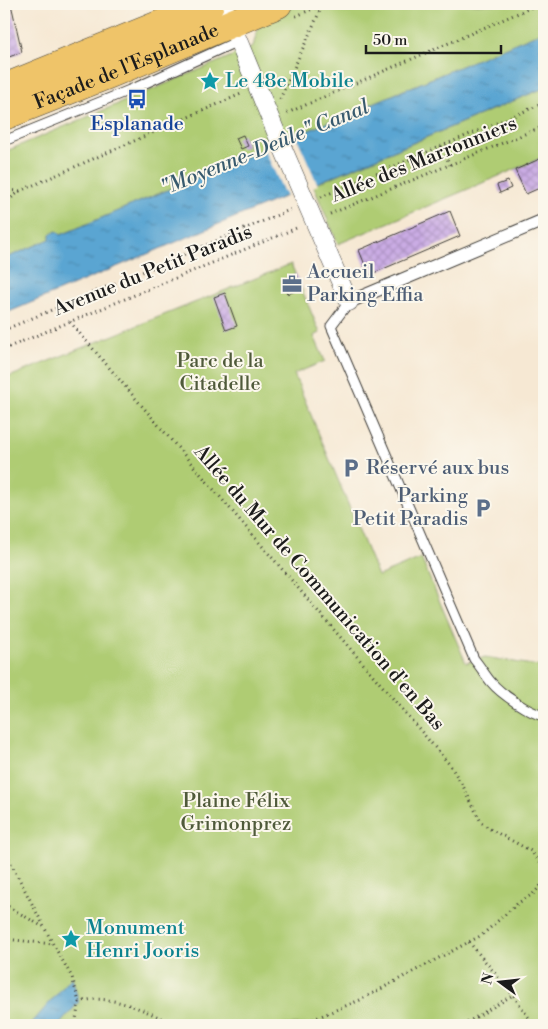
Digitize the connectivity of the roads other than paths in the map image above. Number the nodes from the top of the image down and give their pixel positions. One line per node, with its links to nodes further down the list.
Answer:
1 (210, 4): 4 (main road, Façade de l'Esplanade)
2 (278, 4): 3 (main road, Façade de l'Esplanade)
3 (230, 23): 5 (main road, Façade de l'Esplanade); 6 (lane, Façade de l'Esplanade); 8 (street)
4 (4, 88)
5 (4, 116)
6 (4, 141)
7 (544, 220): 8 (street)
8 (349, 302): 9 (lane)
9 (544, 716)

